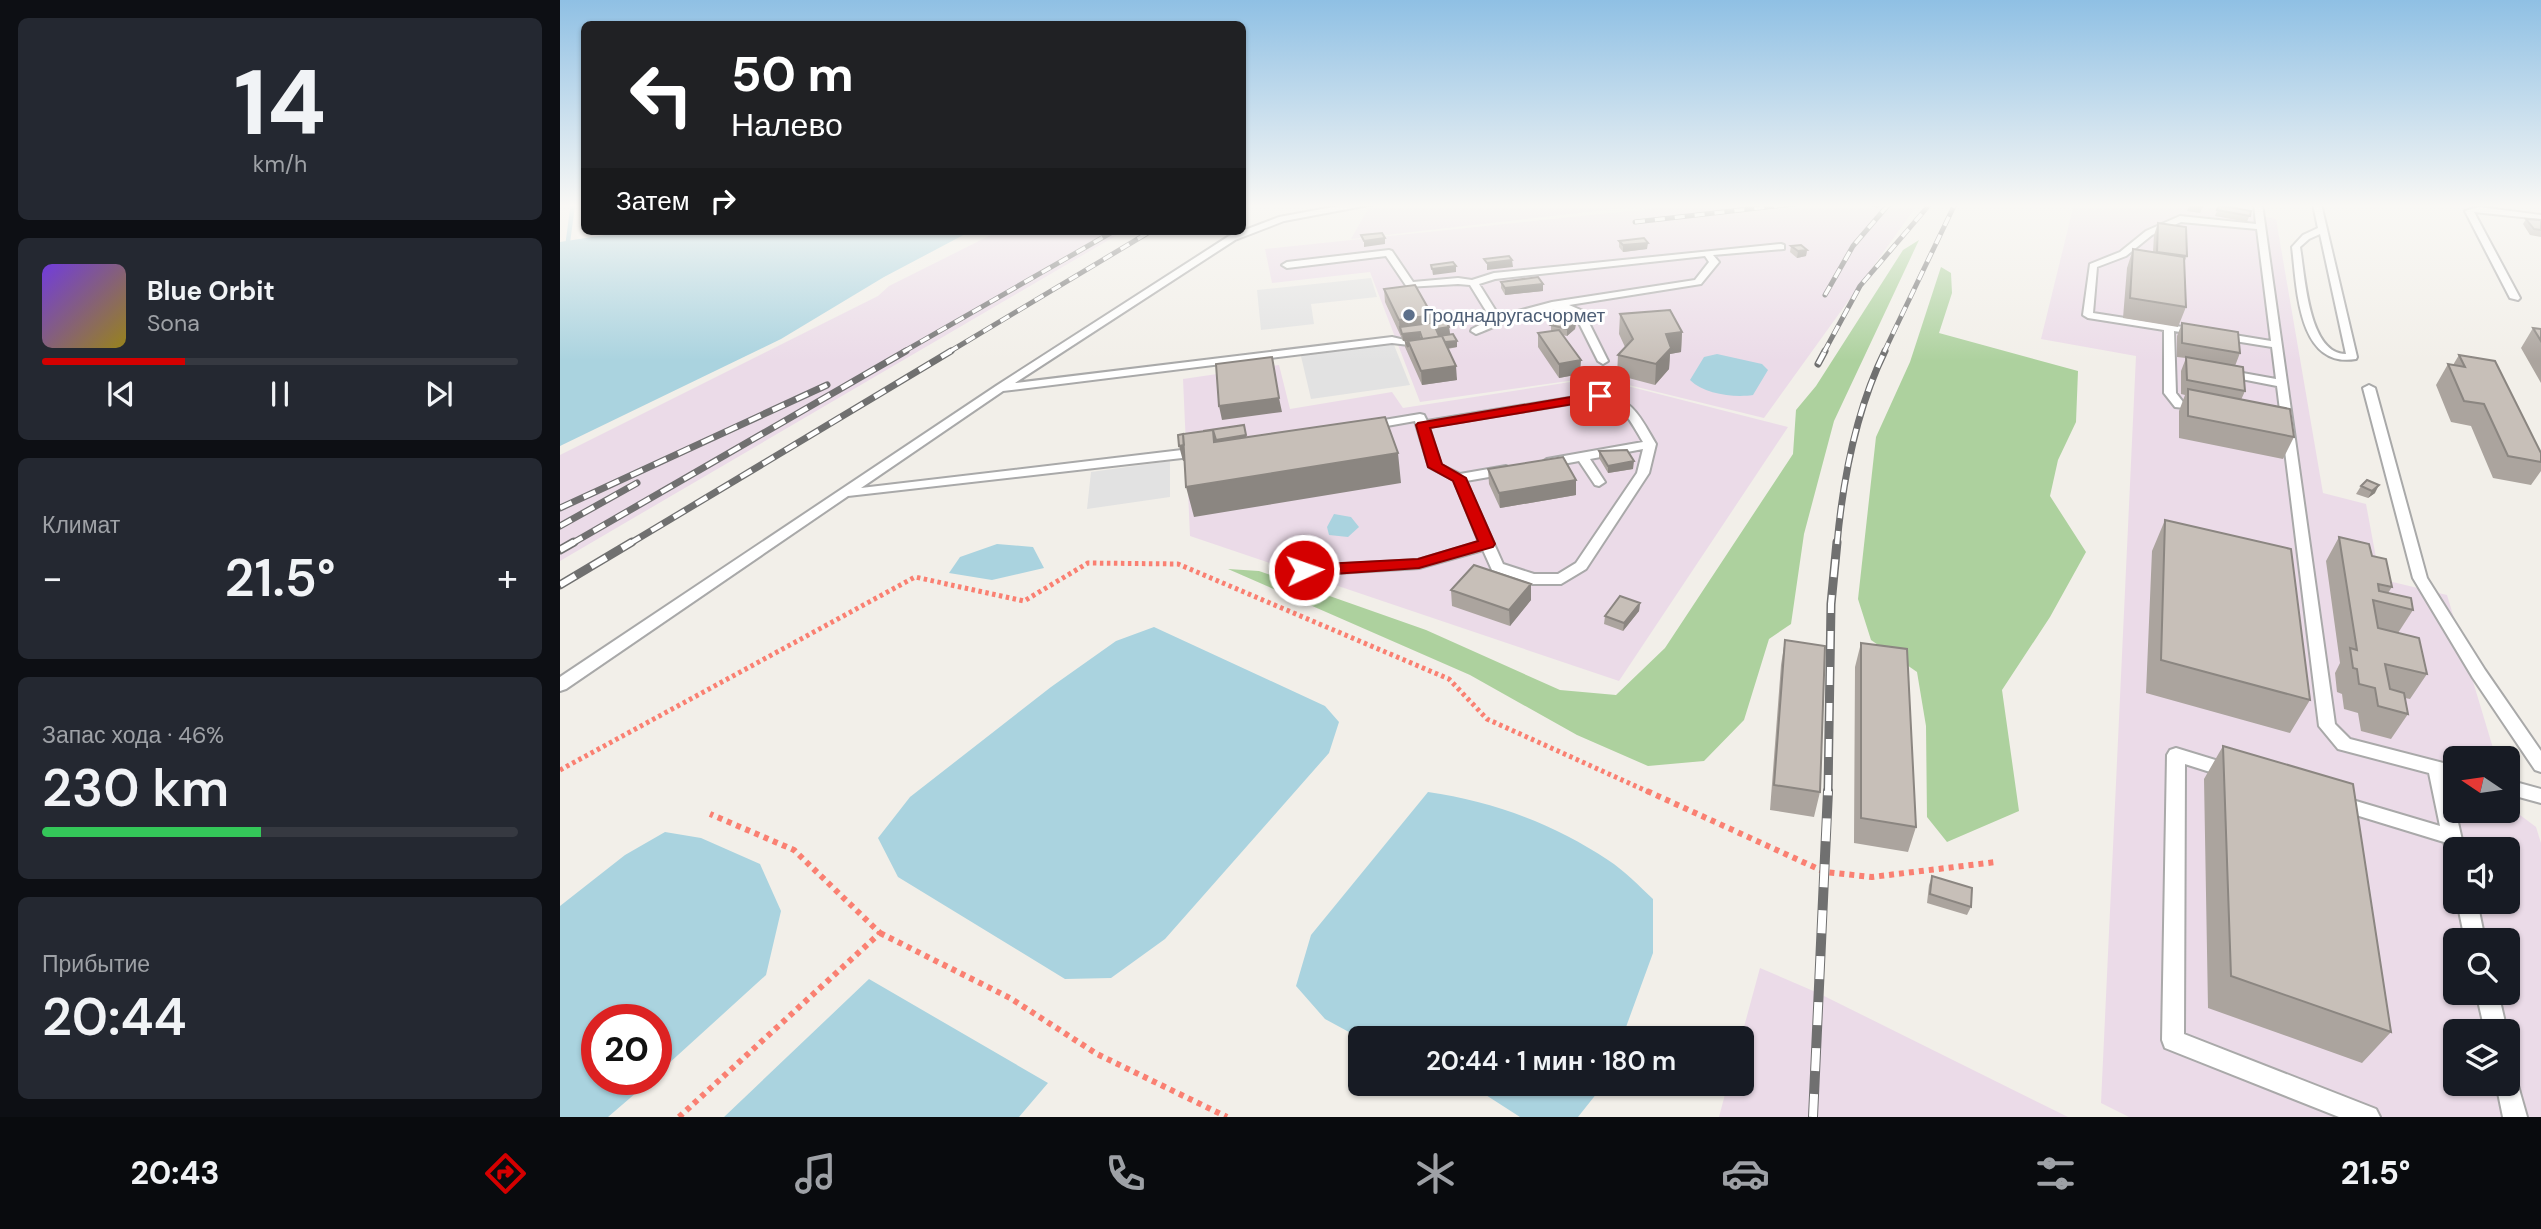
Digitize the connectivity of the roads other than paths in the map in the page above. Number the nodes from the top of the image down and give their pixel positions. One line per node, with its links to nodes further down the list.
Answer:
1 (1207, 256): 25 (lane)
2 (1362, 256): 11 (lane)
3 (1391, 256): 12 (lane)
4 (1678, 256): 12 (lane)
5 (1709, 256): 14 (lane)
6 (2118, 256): 16 (lane)
7 (2265, 256): 19 (lane)
8 (2298, 256): 9 (lane)
9 (2327, 256)
10 (2493, 256): 13 (lane)
11 (1287, 265)
12 (1472, 283): 15 (lane)
13 (2515, 298)
14 (1552, 305): 15 (lane); 20 (lane)
15 (1496, 319): 17 (lane)
16 (2169, 327): 19 (lane); 21 (lane)
17 (1476, 331)
18 (1405, 343): 25 (lane)
19 (2276, 345): 24 (lane)
20 (1602, 361)
21 (2169, 363): 22 (lane); 27 (lane)
22 (2182, 365)
23 (2219, 372): 24 (lane)
24 (2282, 384): 42 (lane)
25 (1000, 388): 37 (lane)
26 (2369, 388): 41 (lane)
27 (2220, 412)
28 (1422, 425): 29 (lane); 30 (lane); 35 (lane)
29 (1353, 427)
30 (1650, 444): 32 (lane); 38 (lane)
31 (1182, 454): 37 (lane)
32 (1583, 457): 33 (lane); 36 (lane)
33 (1528, 467)
34 (1514, 469): 35 (lane)
35 (1459, 478): 38 (lane)
36 (1600, 482)
37 (848, 493): 40 (lane)
38 (1487, 544): 39 (lane)
39 (1300, 552)
40 (560, 685)
41 (2541, 765)
42 (2437, 768): 43 (lane); 48 (lane)
43 (2443, 770)
44 (2255, 778): 51 (lane)
45 (2520, 790): 46 (lane)
46 (2541, 796)
47 (2320, 798): 49 (lane)
48 (2452, 837)
49 (2443, 840)
50 (2510, 1096): 52 (lane)
51 (2368, 1117)
52 (2515, 1117)

